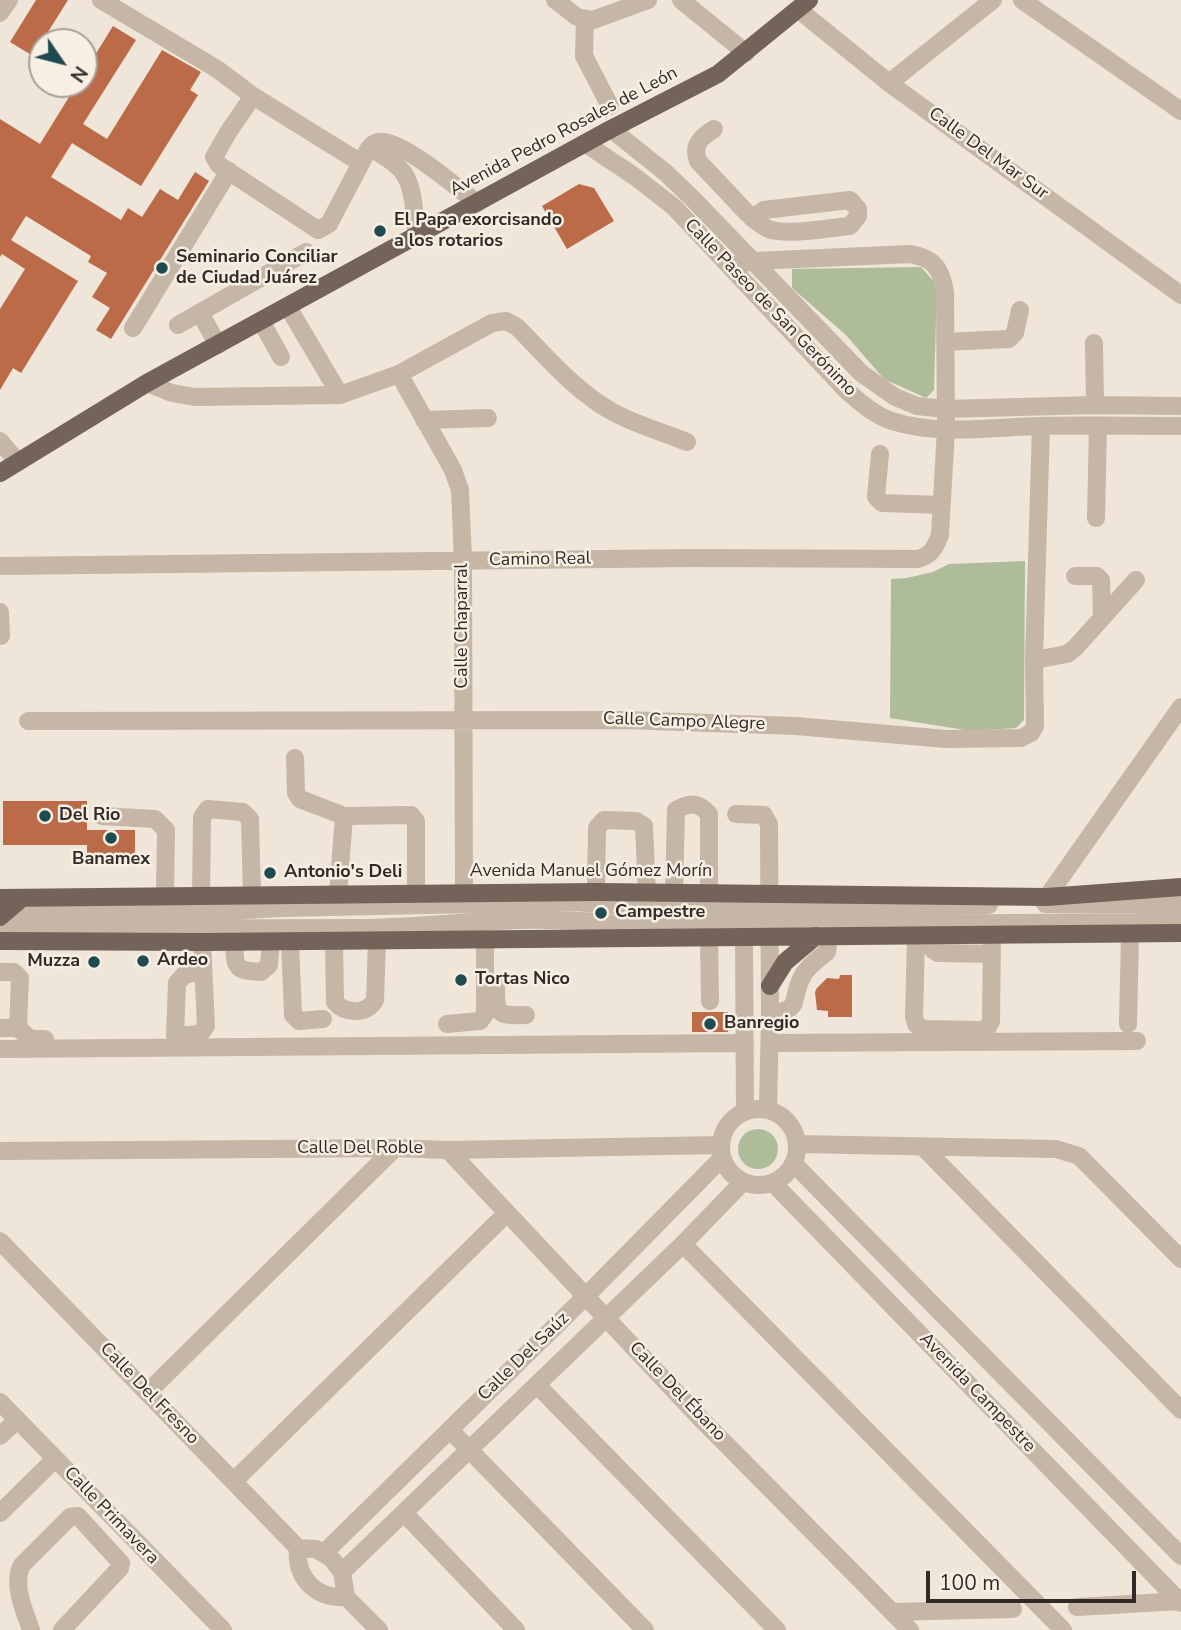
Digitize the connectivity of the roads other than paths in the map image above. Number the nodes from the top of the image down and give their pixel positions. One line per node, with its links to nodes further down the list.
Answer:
1 (9, 0): 9 (street)
2 (101, 0): 13 (street)
3 (555, 0): 10 (street)
4 (648, 0): 10 (street)
5 (681, 0): 11 (street)
6 (993, 0): 12 (street)
7 (1022, 0): 15 (street)
8 (804, 5): 11 (main road, Avenida Pedro Rosales de León); 12 (street, Calle Del Mar Sur)
9 (0, 13)
10 (584, 20): 14 (street)
11 (746, 53): 16 (main road, Avenida Pedro Rosales de León)
12 (889, 83): 31 (street, Calle Del Mar Sur)
13 (253, 96): 19 (street); 22 (street)
14 (610, 106)
15 (1181, 111)
16 (611, 129): 18 (main road, Avenida Pedro Rosales de León); 25 (street, Calle Paseo de San Gerónimo)
17 (714, 130): 24 (street)
18 (586, 144): 23 (main road, Avenida Pedro Rosales de León); 27 (street, Calle Paseo de San Gerónimo)
19 (366, 155): 20 (street); 21 (street); 22 (street)
20 (413, 155): 21 (street); 23 (street)
21 (402, 171): 26 (street)
22 (229, 172): 37 (street)
23 (477, 203): 26 (main road, Avenida Pedro Rosales de León)
24 (750, 216): 24 (street); 25 (street)
25 (728, 234): 27 (street); 29 (street, Calle Paseo de San Gerónimo)
26 (417, 236): 32 (main road, Avenida Pedro Rosales de León)
27 (714, 248): 30 (street, Calle Paseo de San Gerónimo)
28 (306, 252): 34 (street)
29 (754, 261): 30 (street); 38 (street, Camino Real); 47 (street, Calle Paseo de San Gerónimo)
30 (730, 265): 53 (street, Calle Paseo de San Gerónimo)
31 (1181, 295)
32 (288, 307): 35 (main road, Avenida Pedro Rosales de León); 44 (street)
33 (1020, 310): 38 (street)
34 (200, 313): 36 (street); 40 (street)
35 (261, 321): 40 (main road, Avenida Pedro Rosales de León); 41 (street)
36 (178, 325)
37 (133, 328)
38 (945, 342): 47 (street, Camino Real)
39 (1094, 343): 45 (street)
40 (218, 345): 43 (main road, Avenida Pedro Rosales de León)
41 (281, 357)
42 (399, 374): 44 (street); 49 (street, Calle Chaparral); 55 (street)
43 (147, 383): 44 (street); 57 (main road, Avenida Pedro Rosales de León)
44 (341, 395)
45 (1095, 405): 46 (street, Calle Paseo de San Gerónimo); 47 (street, Calle Paseo de San Gerónimo)
46 (1181, 406)
47 (945, 409): 53 (street, Camino Real)
48 (488, 418): 49 (street)
49 (424, 420): 61 (street, Calle Chaparral)
50 (1041, 426): 51 (street, Calle Paseo de San Gerónimo); 53 (street, Calle Paseo de San Gerónimo); 68 (street, Calle Campo Alegre)
51 (1098, 426): 52 (street, Calle Paseo de San Gerónimo); 60 (street)
52 (1181, 426)
53 (946, 429): 59 (street, Camino Real)
54 (0, 441): 57 (street)
55 (687, 442)
56 (880, 454): 59 (street)
57 (17, 461): 58 (main road, Avenida Pedro Rosales de León)
58 (0, 472)
59 (941, 505): 61 (street, Camino Real)
60 (1096, 517)
61 (463, 561): 62 (street, Camino Real); 70 (street, Calle Chaparral)
62 (0, 566)
63 (1075, 576): 66 (street)
64 (1136, 580): 66 (street)
65 (0, 612): 67 (street)
66 (1102, 618): 68 (street)
67 (1, 636)
68 (1034, 660): 70 (street, Calle Campo Alegre)
69 (1181, 707): 87 (street)
70 (463, 720): 71 (street, Calle Campo Alegre); 79 (street, Calle Chaparral)
71 (28, 721)
72 (295, 758): 75 (street)
73 (736, 814): 88 (street)
74 (103, 816): 85 (street)
75 (344, 816): 78 (street); 83 (street)
76 (1181, 887): 87 (main road, Avenida Manuel Gómez Morín)
77 (596, 892): 79 (main road, Avenida Manuel Gómez Morín); 80 (main road, Avenida Manuel Gómez Morín); 80 (street)
78 (416, 893): 79 (main road, Avenida Manuel Gómez Morín); 83 (main road, Avenida Manuel Gómez Morín)
79 (464, 893)
80 (648, 893): 81 (main road, Avenida Manuel Gómez Morín)
81 (674, 893): 82 (main road, Avenida Manuel Gómez Morín); 82 (street)
82 (709, 893): 88 (main road, Avenida Manuel Gómez Morín)
83 (338, 894): 84 (main road, Avenida Manuel Gómez Morín)
84 (252, 896): 86 (main road, Avenida Manuel Gómez Morín); 86 (street)
85 (165, 897): 86 (main road, Avenida Manuel Gómez Morín); 91 (main road, Avenida Manuel Gómez Morín)
86 (201, 897)
87 (1047, 897): 88 (main road, Avenida Manuel Gómez Morín)
88 (768, 900): 89 (street); 91 (street); 92 (street)
89 (1181, 904)
90 (1181, 918): 92 (street)
91 (1, 923): 92 (street); 104 (main road)
92 (770, 931): 95 (main road); 96 (main road); 109 (street)
93 (1181, 933): 94 (main road)
94 (1130, 935): 106 (main road); 115 (street)
95 (744, 936): 98 (main road); 120 (street)
96 (823, 936): 97 (main road); 109 (main road); 112 (street)
97 (924, 936): 106 (main road); 106 (street)
98 (709, 937): 99 (main road); 110 (street)
99 (490, 939): 100 (main road); 111 (street); 114 (street)
100 (377, 940): 103 (main road); 103 (street)
101 (271, 941): 102 (main road); 105 (main road); 105 (street)
102 (290, 941): 103 (main road); 113 (street)
103 (334, 941)
104 (202, 942): 105 (main road); 107 (street)
105 (234, 942)
106 (992, 945)
107 (203, 971): 117 (street); 117 (street)
108 (0, 972): 116 (street)
109 (770, 986): 112 (street)
110 (710, 1001)
111 (526, 1015)
112 (770, 1015): 119 (street)
113 (323, 1020)
114 (447, 1024)
115 (1128, 1024)
116 (9, 1028): 117 (street)
117 (175, 1036)
118 (1136, 1041): 119 (street)
119 (770, 1042): 122 (street)
120 (745, 1043): 121 (street); 123 (street)
121 (0, 1049)
122 (768, 1110): 123 (street); 124 (street)
123 (745, 1112): 129 (street)
124 (798, 1144): 125 (street); 130 (street)
125 (923, 1147): 138 (street); 146 (street)
126 (395, 1148): 127 (street, Calle Del Roble); 128 (street, Calle Del Roble); 144 (street)
127 (448, 1150): 129 (street, Calle Del Roble); 133 (street, Calle Del Ébano)
128 (0, 1152)
129 (722, 1152): 131 (street); 139 (street, Calle Del Saúz)
130 (794, 1164): 132 (street); 134 (street, Avenida Campestre)
131 (743, 1182): 132 (street); 136 (street, Calle Del Saúz)
132 (773, 1183): 137 (street, Avenida Campestre)
133 (507, 1213): 139 (street, Calle Del Ébano); 152 (street)
134 (859, 1230): 137 (street); 141 (street, Avenida Campestre)
135 (0, 1241): 144 (street, Calle Del Fresno)
136 (683, 1244): 140 (street, Calle Del Saúz); 176 (street)
137 (837, 1250): 143 (street, Avenida Campestre)
138 (1181, 1259)
139 (586, 1296): 140 (street, Calle Del Ébano); 148 (street, Calle Del Saúz)
140 (606, 1318): 142 (street, Calle Del Saúz); 167 (street, Calle Del Ébano)
141 (995, 1368): 143 (street); 157 (street, Avenida Campestre)
142 (537, 1385): 150 (street, Calle Del Saúz); 174 (street)
143 (974, 1389): 161 (street, Avenida Campestre)
144 (148, 1392): 152 (street, Calle Del Fresno)
145 (0, 1404): 147 (street, Calle Primavera)
146 (1181, 1410)
147 (17, 1420): 149 (street); 151 (street, Calle Primavera)
148 (450, 1430): 150 (street); 159 (street, Calle Del Saúz)
149 (0, 1436)
150 (470, 1450): 154 (street, Calle Del Saúz); 173 (street)
151 (55, 1459): 153 (street); 155 (street, Calle Primavera)
152 (234, 1481): 158 (street, Calle Del Fresno)
153 (0, 1513)
154 (404, 1513): 162 (street, Calle Del Saúz); 172 (street)
155 (116, 1521): 156 (street); 168 (street, Calle Primavera)
156 (99, 1537): 169 (street); 170 (street)
157 (1164, 1539): 160 (street, Avenida Campestre); 161 (street)
158 (298, 1548): 159 (street); 163 (street)
159 (324, 1553): 162 (street)
160 (1181, 1556)
161 (1138, 1559): 164 (street, Avenida Campestre)
162 (342, 1572): 163 (street)
163 (346, 1597): 171 (street)
164 (1181, 1602): 165 (street)
165 (1077, 1607)
166 (1013, 1609): 167 (street)
167 (892, 1612): 175 (street, Calle Del Ébano)
168 (214, 1627)
169 (30, 1630)
170 (62, 1630)
171 (379, 1630)
172 (516, 1630)
173 (645, 1630)
174 (777, 1630)
175 (910, 1630)
176 (1063, 1630)

